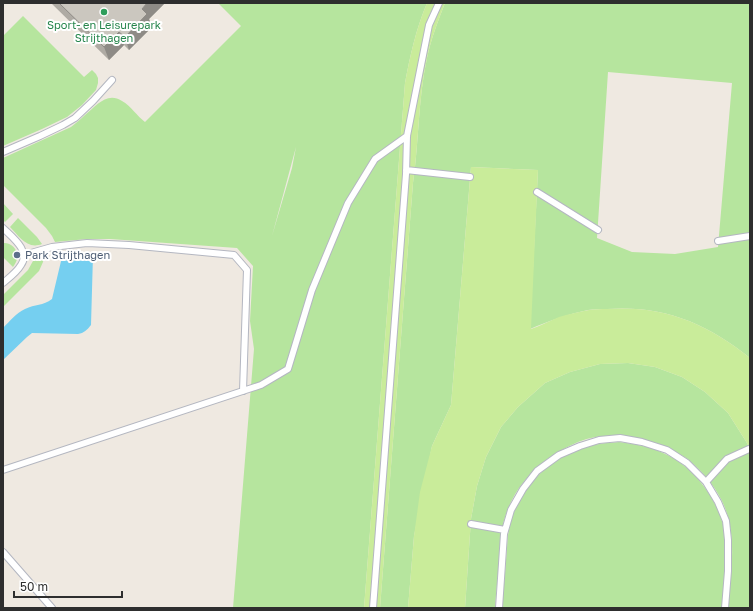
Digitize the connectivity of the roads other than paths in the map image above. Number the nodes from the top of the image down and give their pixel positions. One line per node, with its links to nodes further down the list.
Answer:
1 (439, 3): 3 (lane)
2 (112, 80): 4 (lane)
3 (407, 136): 5 (lane); 14 (lane)
4 (3, 152)
5 (406, 170): 6 (lane); 22 (lane)
6 (470, 177)
7 (537, 192): 9 (lane)
8 (3, 228): 12 (lane)
9 (598, 230)
10 (750, 236): 11 (lane)
11 (718, 241)
12 (24, 255): 13 (lane); 14 (lane)
13 (3, 283)
14 (243, 391): 16 (lane)
15 (749, 449): 17 (lane)
16 (3, 470)
17 (706, 482): 19 (lane); 24 (lane)
18 (471, 524): 19 (lane)
19 (506, 530): 23 (lane)
20 (3, 552): 21 (lane)
21 (52, 608)
22 (373, 608)
23 (499, 608)
24 (725, 608)

